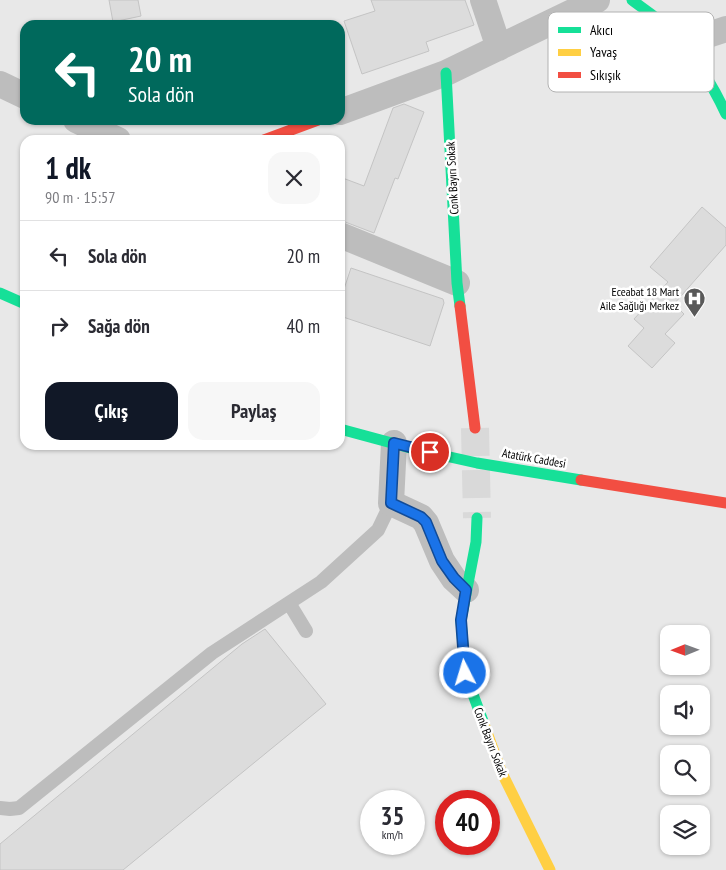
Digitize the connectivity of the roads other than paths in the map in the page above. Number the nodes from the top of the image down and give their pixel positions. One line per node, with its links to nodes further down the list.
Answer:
1 (484, 0): 9 (street)
2 (597, 0): 4 (street)
3 (632, 0): 5 (street)
4 (572, 12)
5 (647, 12)
6 (548, 24): 9 (street)
7 (726, 29): 8 (street)
8 (714, 33)
9 (499, 48): 10 (street)
10 (446, 73): 14 (street); 21 (street, Conk Bayırı Sokak)
11 (0, 84): 13 (street)
12 (714, 92): 15 (street)
13 (20, 94)
14 (345, 110)
15 (726, 114)
16 (86, 125): 18 (street)
17 (304, 125): 19 (street)
18 (108, 135)
19 (278, 135)
20 (345, 237): 21 (street)
21 (457, 284): 24 (street, Conk Bayırı Sokak)
22 (0, 293): 23 (street)
23 (20, 302)
24 (475, 428)
25 (345, 430): 26 (street, Atatürk Caddesi)
26 (394, 443): 27 (street); 28 (street, Atatürk Caddesi)
27 (391, 503): 30 (street); 31 (lane)
28 (726, 503)
29 (477, 518): 30 (street, Conk Bayırı Sokak)
30 (466, 590): 34 (street, Conk Bayırı Sokak)
31 (289, 603): 32 (lane); 33 (lane)
32 (306, 631)
33 (0, 808)
34 (550, 870)

